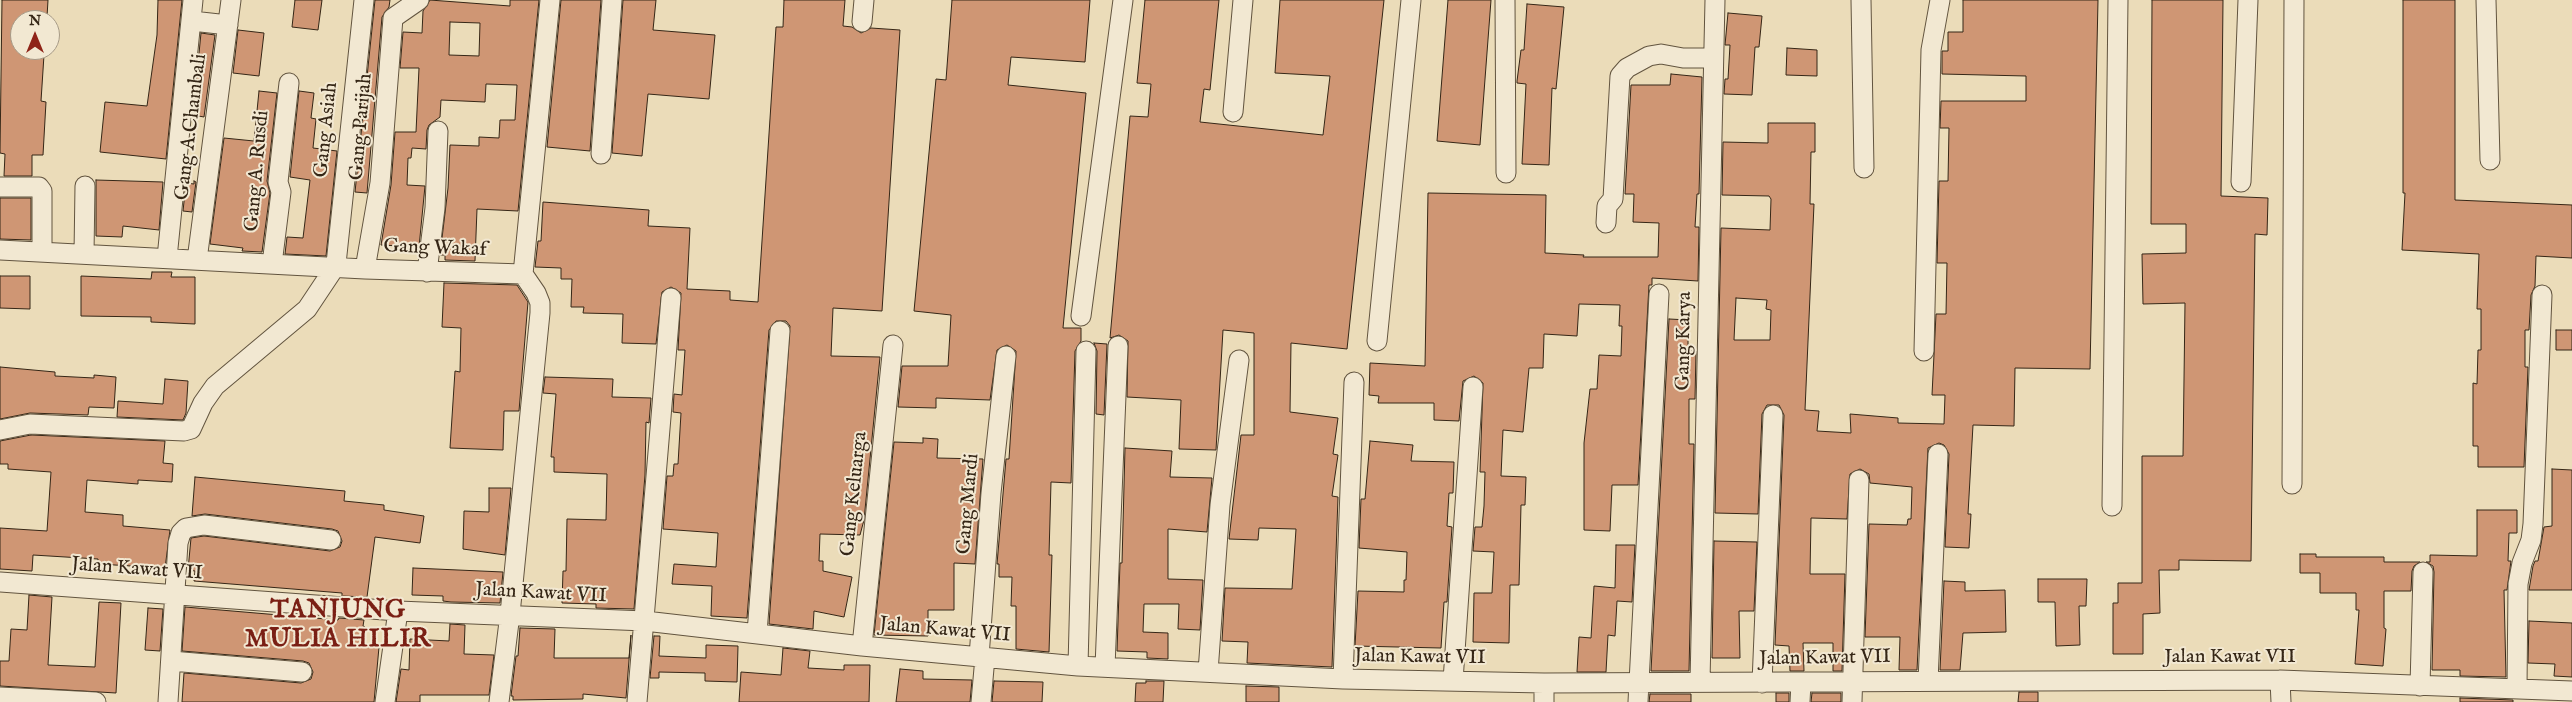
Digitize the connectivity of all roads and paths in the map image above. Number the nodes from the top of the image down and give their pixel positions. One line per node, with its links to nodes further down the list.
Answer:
1 (193, 0): 19 (street)
2 (231, 0): 21 (street, Gang A.Chambali)
3 (364, 0): 40 (street, Gang Asiah)
4 (419, 0): 41 (street, Gang Parijah)
5 (550, 0): 43 (street)
6 (612, 0): 26 (street)
7 (864, 0): 20 (street)
8 (1123, 0): 47 (street)
9 (1243, 0): 24 (street)
10 (1411, 0): 49 (street)
11 (1505, 0): 29 (street)
12 (1715, 0): 22 (street, Gang Karya)
13 (1861, 0): 28 (street)
14 (1940, 0): 53 (street)
15 (2118, 0): 63 (street)
16 (2248, 0): 30 (street)
17 (2294, 0): 62 (street)
18 (2486, 0): 27 (street)
19 (192, 21): 21 (street); 37 (street)
20 (862, 22)
21 (228, 25): 38 (street, Gang A.Chambali)
22 (1714, 58): 33 (street); 84 (street, Gang Karya)
23 (289, 83): 39 (street, Gang A. Rusdi)
24 (1233, 112)
25 (438, 131): 42 (street)
26 (601, 154)
27 (2490, 160)
28 (1864, 168)
29 (1506, 173)
30 (2242, 182)
31 (0, 186): 35 (street)
32 (85, 186): 36 (street)
33 (1606, 223)
34 (0, 250): 35 (street, Gang Wakaf)
35 (42, 252): 36 (street, Gang Wakaf)
36 (84, 254): 37 (street, Gang Wakaf)
37 (167, 258): 38 (street, Gang Wakaf)
38 (198, 260): 39 (street, Gang Wakaf)
39 (272, 264): 40 (street, Gang Wakaf)
40 (336, 265): 41 (street, Gang Wakaf); 59 (street)
41 (365, 270): 42 (street, Gang Wakaf)
42 (427, 272): 43 (street, Gang Wakaf)
43 (523, 274): 69 (street)
44 (1659, 294): 83 (street)
45 (2542, 295): 90 (street)
46 (671, 298): 70 (street)
47 (1081, 316)
48 (780, 331): 71 (street)
49 (1377, 341)
50 (893, 345): 72 (street, Gang Keluarga)
51 (1118, 346): 76 (street)
52 (1086, 351): 75 (street)
53 (1924, 351)
54 (1006, 356): 73 (street, Gang Mardi)
55 (1239, 360): 78 (street)
56 (1354, 382): 79 (street)
57 (1473, 387): 81 (street)
58 (1773, 415): 87 (street)
59 (0, 430)
60 (1938, 454): 82 (street)
61 (1860, 480): 85 (street)
62 (2292, 484)
63 (2112, 506)
64 (331, 540): 67 (street)
65 (2423, 572): 89 (street)
66 (0, 582): 67 (street, Jalan Kawat VII)
67 (174, 595): 68 (street, Jalan Kawat VII); 74 (street)
68 (398, 611): 69 (street, Jalan Kawat VII); 95 (street)
69 (510, 614): 70 (street, Jalan Kawat VII); 96 (street)
70 (645, 621): 71 (street, Jalan Kawat VII); 97 (street)
71 (757, 633): 72 (street, Jalan Kawat VII)
72 (862, 646): 73 (street, Jalan Kawat VII)
73 (982, 657): 75 (street, Jalan Kawat VII); 98 (street, Gang Mardi)
74 (171, 661): 77 (street); 94 (street)
75 (1078, 666): 76 (street, Jalan Kawat VII)
76 (1105, 668): 78 (street, Jalan Kawat VII)
77 (302, 672)
78 (1208, 672): 79 (street, Jalan Kawat VII)
79 (1343, 680): 81 (street, Jalan Kawat VII)
80 (2280, 680): 82 (street, Jalan Kawat VII); 89 (street, Jalan Kawat VII); 103 (street)
81 (1453, 681): 86 (street, Jalan Kawat VII)
82 (1928, 681): 85 (street, Jalan Kawat VII)
83 (1639, 682): 84 (street, Jalan Kawat VII); 86 (street, Jalan Kawat VII); 100 (street)
84 (1700, 682): 87 (street, Jalan Kawat VII)
85 (1853, 682): 88 (street, Jalan Kawat VII); 102 (street)
86 (1544, 683): 99 (street)
87 (1762, 683): 88 (street, Jalan Kawat VII)
88 (1800, 683): 101 (street)
89 (2420, 686): 90 (street, Jalan Kawat VII)
90 (2516, 689): 91 (street, Jalan Kawat VII)
91 (2572, 691)
92 (0, 696): 93 (street)
93 (96, 702)
94 (168, 702)
95 (385, 702)
96 (498, 702)
97 (637, 702)
98 (981, 702)
99 (1544, 702)
100 (1638, 702)
101 (1800, 702)
102 (1852, 702)
103 (2281, 702)

